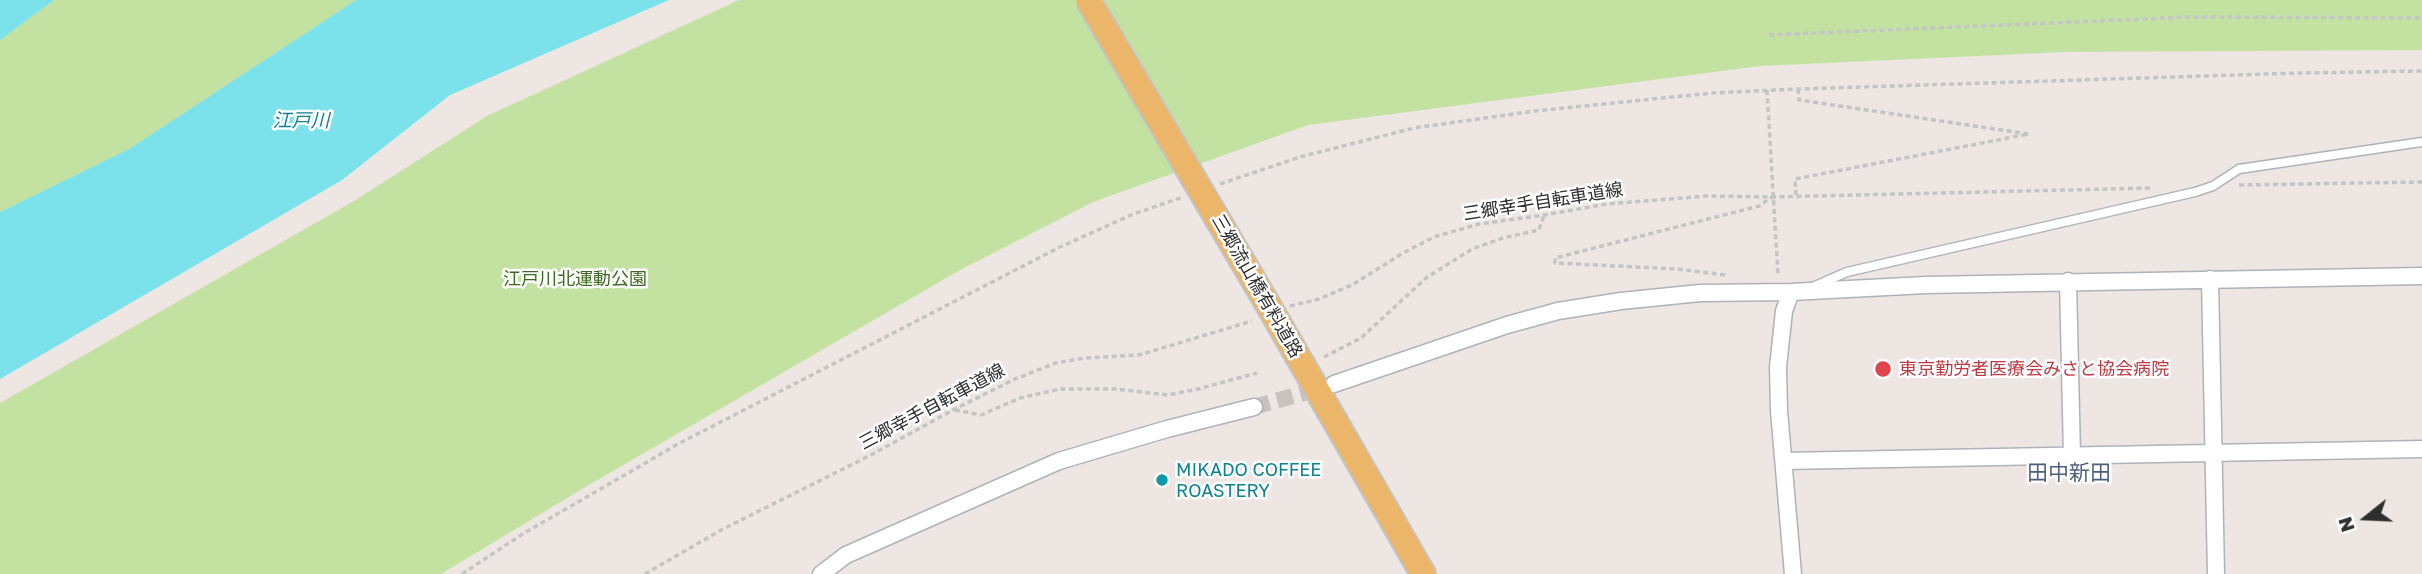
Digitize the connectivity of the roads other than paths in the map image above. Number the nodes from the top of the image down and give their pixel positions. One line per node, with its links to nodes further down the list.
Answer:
1 (1088, 0): 14 (main road, 三郷流山橋有料道路, bridge)
2 (2422, 142): 6 (lane)
3 (2422, 276): 4 (street)
4 (2210, 279): 5 (street); 10 (street)
5 (2068, 281): 6 (street); 11 (street)
6 (1791, 289): 7 (street); 12 (street)
7 (1334, 384)
8 (1254, 407): 13 (street)
9 (2422, 449): 10 (street)
10 (2213, 454): 11 (street); 16 (street)
11 (2072, 456): 12 (street)
12 (1784, 461): 15 (street)
13 (821, 574)
14 (1423, 574)
15 (1793, 574)
16 (2216, 574)

